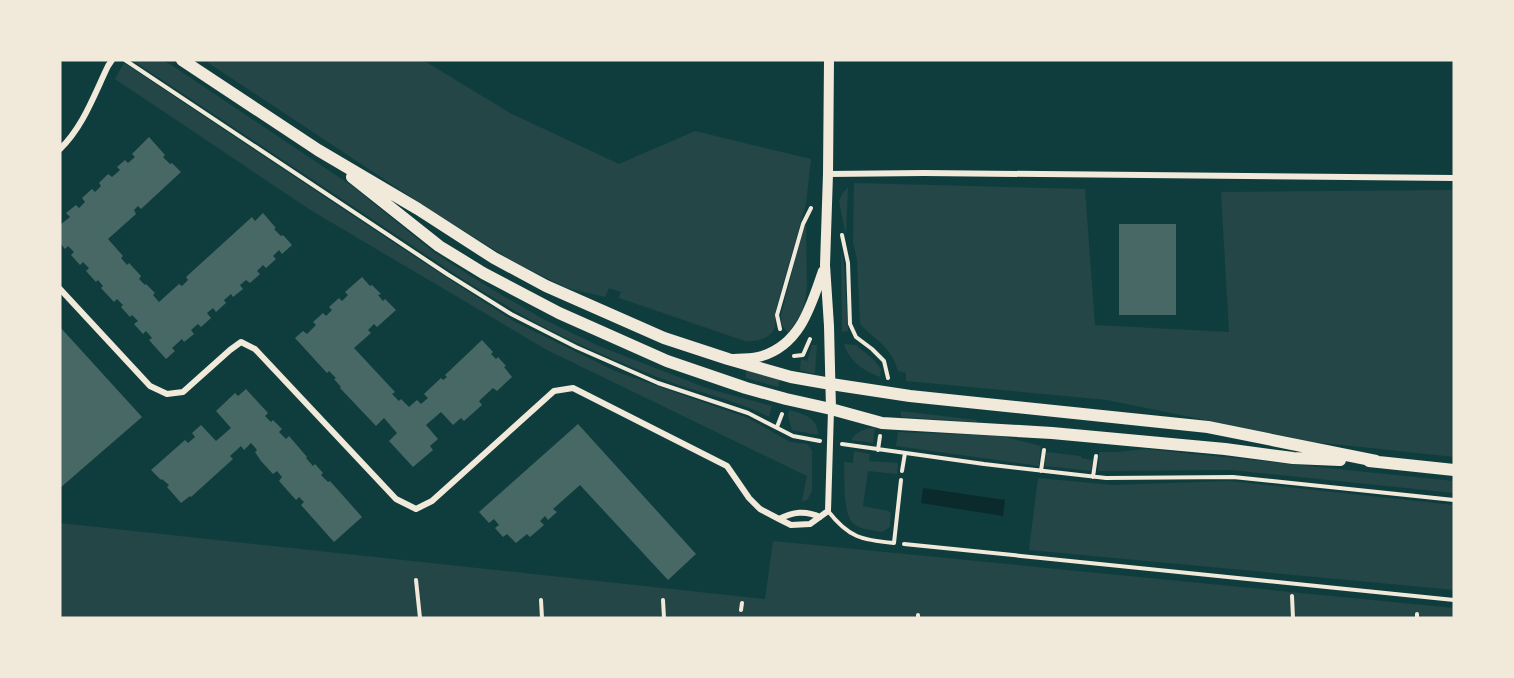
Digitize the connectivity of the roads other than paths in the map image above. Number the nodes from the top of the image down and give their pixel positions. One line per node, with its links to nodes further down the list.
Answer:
1 (112, 60): 4 (street)
2 (182, 60): 5 (main road)
3 (829, 60): 6 (street)
4 (60, 149)
5 (318, 150): 10 (main road); 12 (main road)
6 (828, 174): 7 (street); 8 (street)
7 (1454, 178)
8 (825, 266): 10 (street); 11 (street)
9 (60, 289): 18 (street)
10 (728, 359): 11 (main road)
11 (831, 384): 12 (street); 13 (main road)
12 (831, 409): 13 (main road); 16 (street)
13 (1376, 461): 14 (main road)
14 (1454, 470)
15 (901, 480): 16 (lane)
16 (828, 511): 17 (street)
17 (820, 517): 18 (street); 18 (street)
18 (779, 519)
19 (742, 603): 20 (lane)
20 (741, 610)

